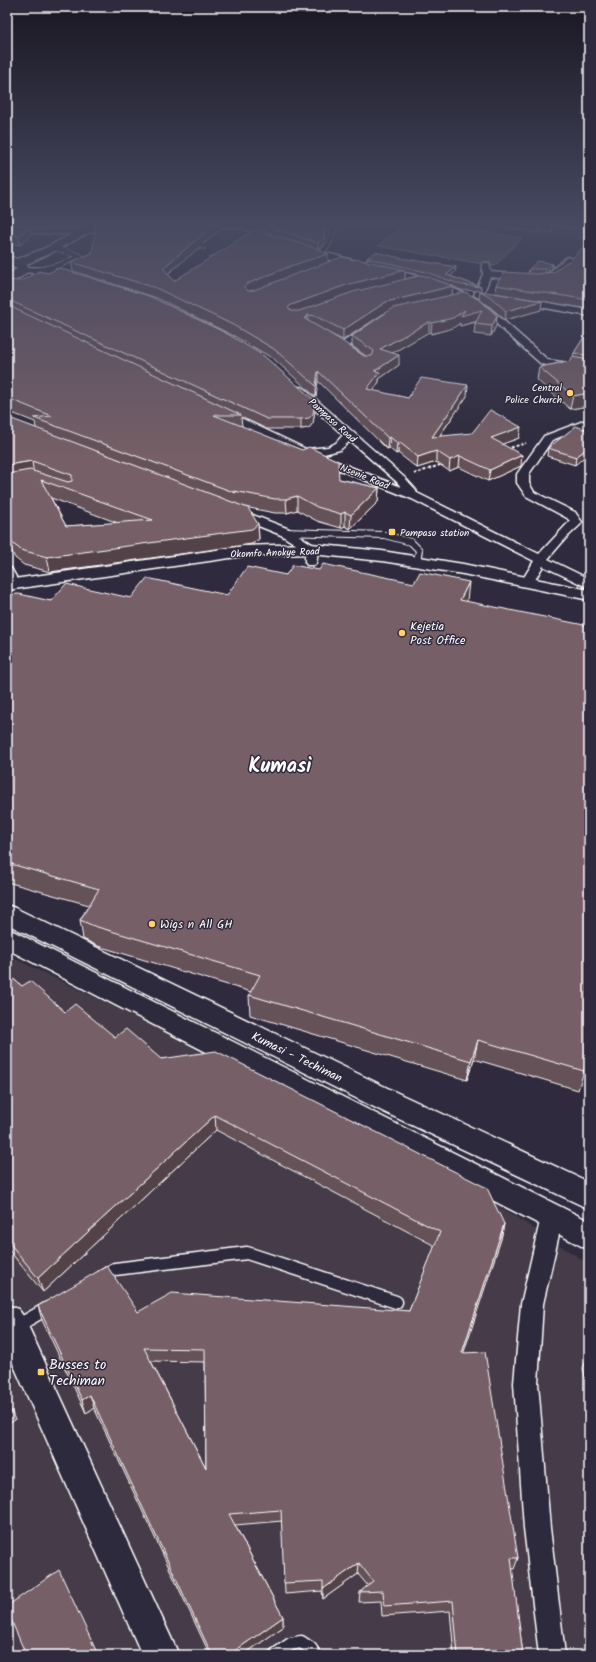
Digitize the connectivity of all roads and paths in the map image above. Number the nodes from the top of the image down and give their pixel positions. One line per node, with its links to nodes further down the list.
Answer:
1 (473, 302): 6 (street)
2 (520, 302): 3 (street)
3 (589, 313)
4 (376, 324): 5 (street)
5 (361, 358)
6 (589, 369)
7 (291, 382): 10 (street, Pampaso Road)
8 (212, 409): 13 (street, Nsenie Road)
9 (589, 422): 11 (street)
10 (349, 434): 13 (street); 15 (street, Pampaso Road)
11 (548, 438): 12 (path); 20 (street)
12 (499, 451)
13 (304, 452): 16 (street, Nsenie Road)
14 (449, 463): 15 (path)
15 (401, 480): 16 (street, Pampaso Road)
16 (416, 497): 20 (street, Nsenie Road)
17 (226, 509): 18 (street)
18 (285, 532): 19 (street); 21 (lane)
19 (311, 556): 21 (main road, Okomfo Anokye Road); 23 (main road, Okomfo Anokye Road); 26 (main road, Okomfo Anokye Road)
20 (539, 560): 22 (street); 24 (street, Nsenie Road)
21 (417, 562): 22 (main road, Okomfo Anokye Road)
22 (527, 582): 25 (main road, Okomfo Anokye Road)
23 (9, 584)
24 (589, 584)
25 (589, 595)
26 (589, 605)
27 (7, 914): 29 (main road, Kumasi - Techiman)
28 (7, 938): 30 (main road)
29 (589, 1196)
30 (552, 1217): 31 (main road); 39 (street)
31 (589, 1236)
32 (95, 1281): 34 (lane)
33 (61, 1300): 35 (lane)
34 (396, 1302)
35 (10, 1324): 36 (main road)
36 (161, 1655)
37 (275, 1655): 38 (lane)
38 (316, 1655)
39 (552, 1655)

